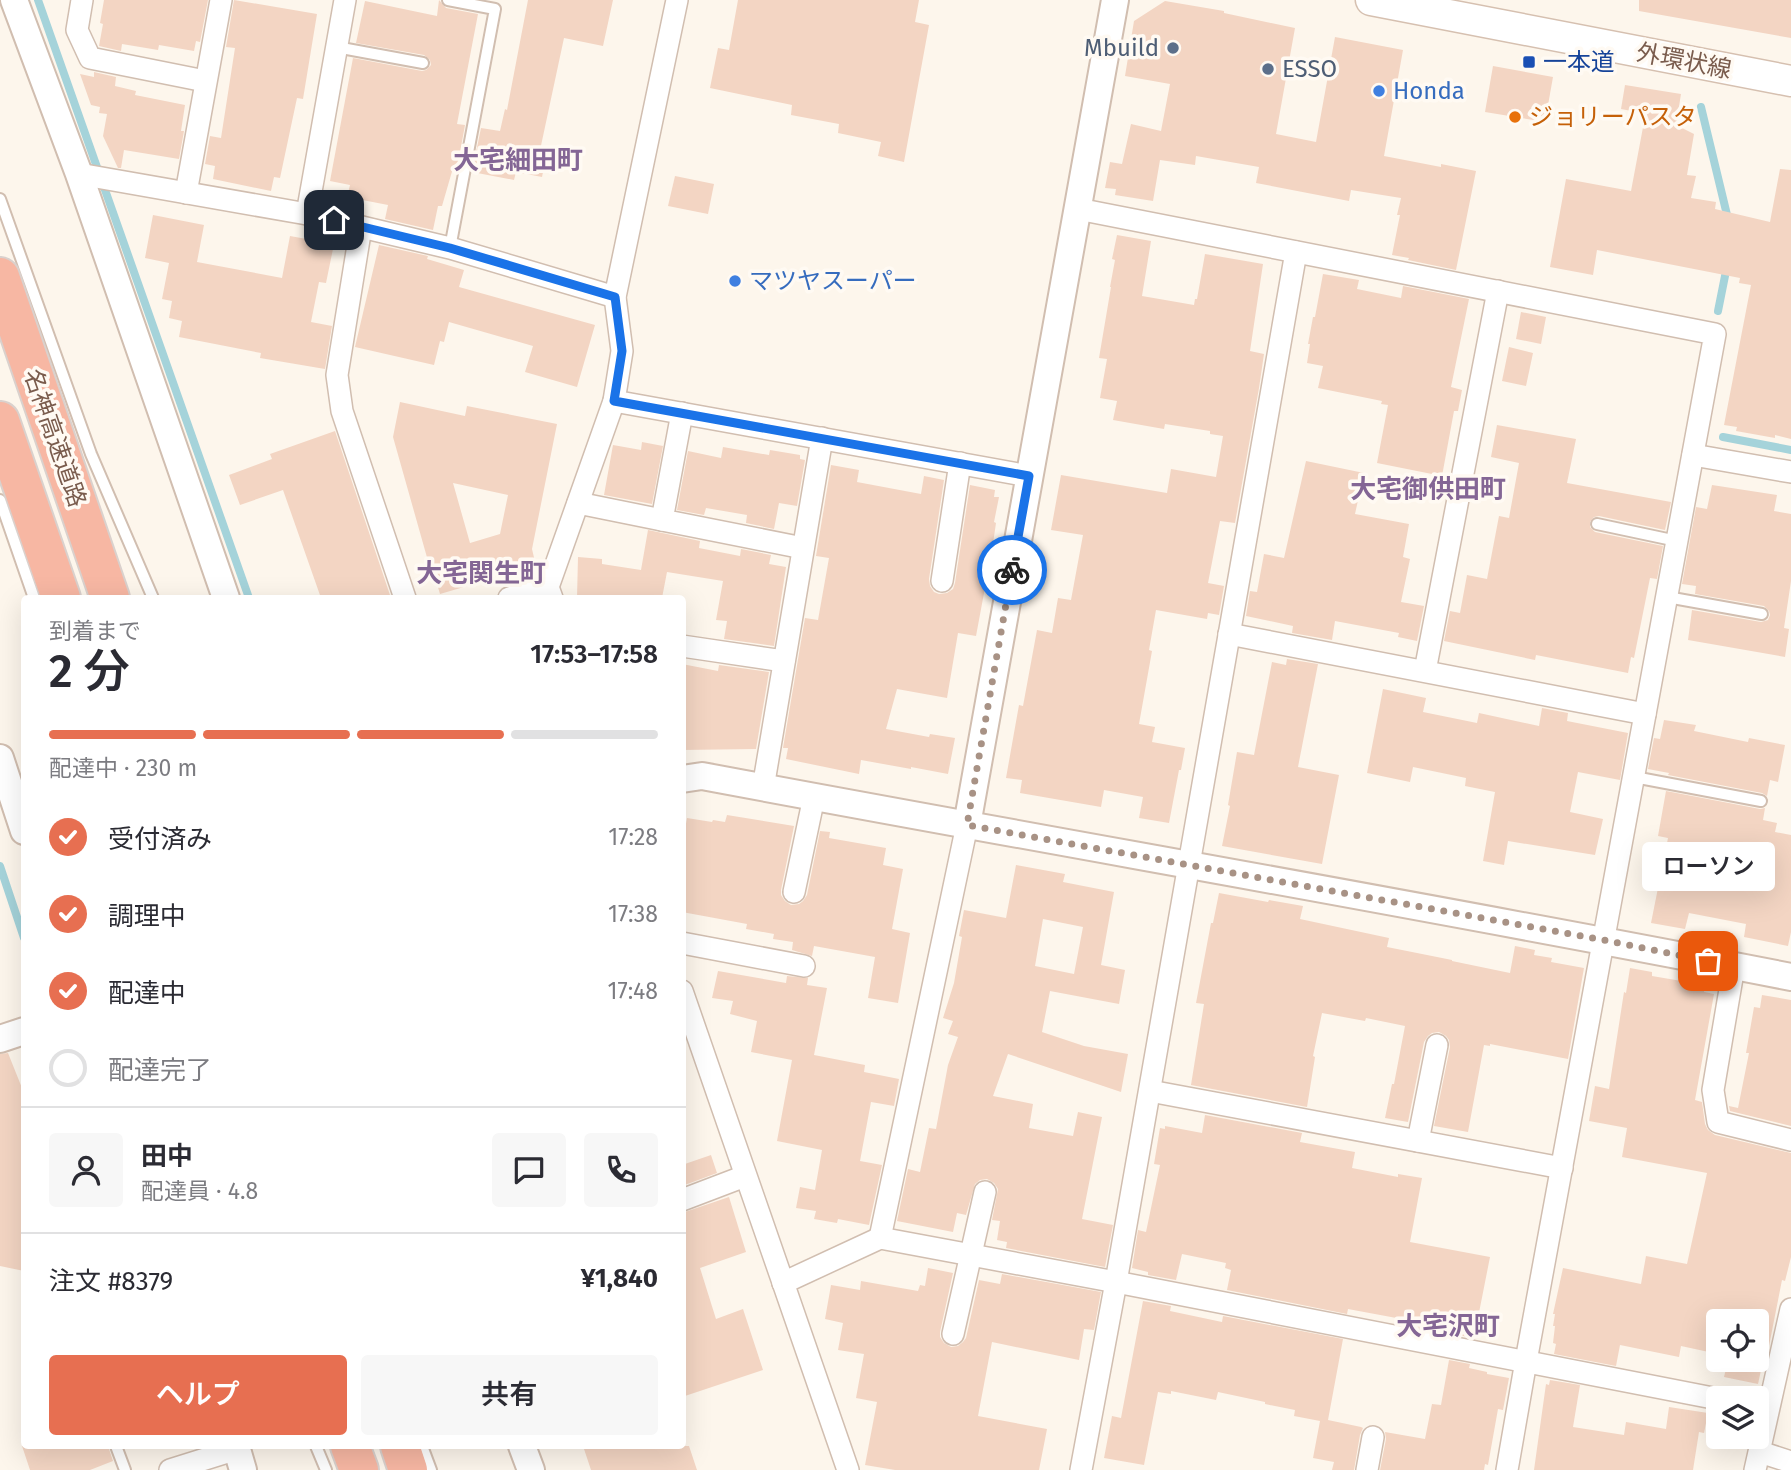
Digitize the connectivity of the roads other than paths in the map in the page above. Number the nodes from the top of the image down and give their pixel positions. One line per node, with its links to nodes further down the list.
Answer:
1 (14, 0): 13 (street)
2 (82, 0): 11 (street)
3 (221, 0): 11 (street)
4 (345, 0): 9 (street)
5 (448, 0): 19 (lane)
6 (677, 0): 23 (street)
7 (1115, 0): 16 (street)
8 (1371, 0): 12 (main road, 外環状線)
9 (336, 47): 10 (lane); 17 (street)
10 (423, 64)
11 (205, 81): 14 (street)
12 (1791, 81)
13 (79, 174): 14 (street); 44 (street)
14 (186, 193): 17 (street)
15 (0, 199): 43 (lane)
16 (1078, 209): 20 (street); 31 (street)
17 (307, 214): 18 (street)
18 (361, 227): 19 (street); 45 (street)
19 (450, 248): 23 (street)
20 (1296, 252): 22 (street); 48 (street)
21 (0, 277): 42 (highway, 名神高速道路)
22 (1498, 291): 28 (street); 51 (street)
23 (615, 297): 24 (street)
24 (614, 401): 25 (street); 33 (street)
25 (682, 413): 27 (street); 34 (street)
26 (0, 421): 41 (highway, 名神高速道路)
27 (821, 438): 29 (street); 37 (street)
28 (1693, 455): 30 (street); 36 (street)
29 (960, 463): 31 (street); 38 (street)
30 (1791, 472)
31 (1029, 476): 60 (street)
32 (0, 500): 40 (lane)
33 (578, 503): 34 (street); 39 (street)
34 (662, 520): 37 (street)
35 (1597, 524): 36 (lane)
36 (1677, 541): 46 (street)
37 (803, 548): 50 (street)
38 (942, 581)
39 (550, 593)
40 (33, 595)
41 (60, 595)
42 (109, 595)
43 (152, 595)
44 (225, 595)
45 (404, 595)
46 (1667, 597): 47 (lane); 52 (street)
47 (1762, 614)
48 (1229, 634): 51 (street); 61 (street)
49 (686, 647): 50 (street)
50 (784, 661): 56 (street)
51 (1425, 671): 52 (street)
52 (1645, 714): 54 (street)
53 (0, 758): 59 (street)
54 (1634, 777): 58 (lane); 63 (street)
55 (686, 778): 56 (street)
56 (763, 788): 57 (street)
57 (814, 797): 60 (street); 62 (street)
58 (1761, 801)
59 (21, 822)
60 (967, 825): 61 (street); 79 (street)
61 (1189, 866): 63 (street); 72 (street)
62 (794, 892)
63 (1604, 940): 66 (street); 75 (street)
64 (686, 944): 65 (street)
65 (804, 966)
66 (1734, 966): 67 (street); 73 (street)
67 (1791, 977)
68 (686, 1003): 76 (street)
69 (21, 1032): 70 (street)
70 (0, 1039)
71 (1437, 1045): 74 (street)
72 (1150, 1091): 74 (street); 81 (street)
73 (1791, 1140)
74 (1418, 1141): 75 (street)
75 (1562, 1168): 85 (street)
76 (745, 1177): 78 (street); 82 (street)
77 (985, 1192): 80 (street)
78 (686, 1199)
79 (880, 1238): 80 (street); 82 (street)
80 (971, 1255): 81 (street); 84 (street)
81 (1116, 1282): 85 (street); 107 (street)
82 (783, 1283): 106 (street)
83 (1791, 1309): 86 (street)
84 (953, 1334)
85 (1526, 1362): 88 (street); 109 (street)
86 (1785, 1362): 87 (street)
87 (1769, 1395)
88 (1706, 1397)
89 (1373, 1437): 108 (street)
90 (117, 1449): 99 (lane)
91 (317, 1449): 101 (lane)
92 (351, 1449): 102 (highway)
93 (401, 1449): 103 (highway)
94 (423, 1449): 104 (lane)
95 (523, 1449): 105 (street)
96 (239, 1455): 100 (street)
97 (1757, 1461): 98 (street)
98 (1791, 1462)
99 (125, 1470)
100 (170, 1470)
101 (326, 1470)
102 (359, 1470)
103 (408, 1470)
104 (431, 1470)
105 (531, 1470)
106 (848, 1470)
107 (1082, 1470)
108 (1367, 1470)
109 (1507, 1470)

